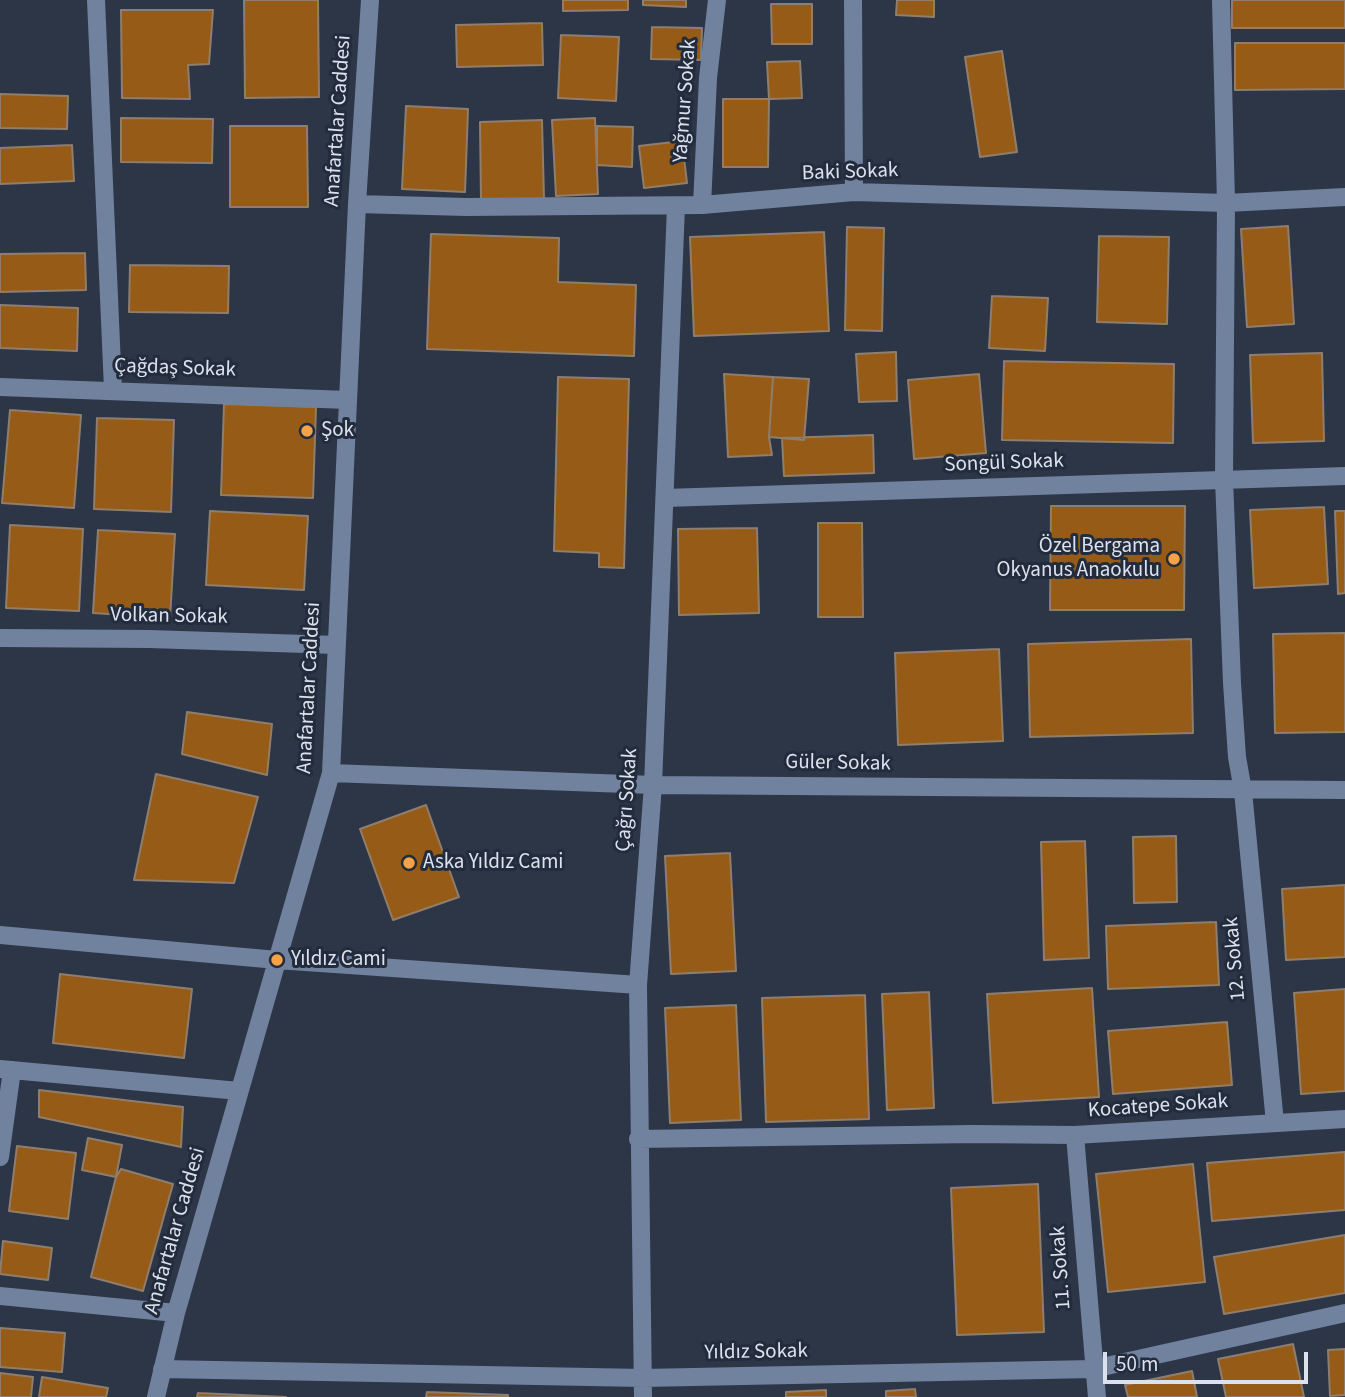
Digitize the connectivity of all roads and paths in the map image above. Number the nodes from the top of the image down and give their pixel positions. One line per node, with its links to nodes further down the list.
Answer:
1 (96, 0): 13 (street)
2 (370, 0): 9 (street, Anafartalar Caddesi)
3 (717, 0): 10 (street, Yağmur Sokak)
4 (853, 0): 6 (street)
5 (1221, 0): 8 (street, 12. Sokak)
6 (854, 192): 8 (street, Baki Sokak); 10 (street, Baki Sokak)
7 (1345, 197): 8 (street, Baki Sokak)
8 (1226, 203): 16 (street, 12. Sokak)
9 (356, 204): 11 (street, Baki Sokak); 14 (street, Anafartalar Caddesi)
10 (702, 205): 11 (street, Baki Sokak)
11 (676, 206): 17 (street, Çağrı Sokak)
12 (0, 387): 13 (street, Çağdaş Sokak)
13 (113, 389): 14 (street, Çağdaş Sokak)
14 (348, 400): 19 (street, Anafartalar Caddesi)
15 (1345, 476): 16 (street, Songül Sokak)
16 (1224, 479): 17 (street, Songül Sokak); 23 (street, 12. Sokak)
17 (665, 498): 21 (street, Çağrı Sokak)
18 (0, 638): 19 (street, Volkan Sokak)
19 (337, 645): 20 (street, Anafartalar Caddesi)
20 (331, 773): 21 (street, Güler Sokak); 25 (street, Anafartalar Caddesi)
21 (653, 785): 23 (street, Güler Sokak); 26 (street, Çağrı Sokak)
22 (1345, 790): 23 (street, Güler Sokak)
23 (1243, 791): 30 (street, 12. Sokak)
24 (0, 935): 25 (street)
25 (277, 960): 26 (street); 28 (street, Anafartalar Caddesi)
26 (638, 985): 32 (street, Çağrı Sokak)
27 (6, 1070): 28 (street); 33 (street)
28 (239, 1091): 35 (street, Anafartalar Caddesi)
29 (1345, 1119): 30 (street, Kocatepe Sokak)
30 (1275, 1123): 31 (street, Kocatepe Sokak)
31 (1075, 1135): 32 (street, Kocatepe Sokak); 37 (street, 11. Sokak)
32 (638, 1139): 39 (street, Çağrı Sokak)
33 (0, 1157)
34 (0, 1296): 35 (street)
35 (176, 1313): 38 (street, Anafartalar Caddesi)
36 (1345, 1313): 37 (street, Yıldız Sokak)
37 (1093, 1369): 39 (street, Yıldız Sokak); 42 (street, 11. Sokak)
38 (162, 1370): 39 (street, Yıldız Sokak); 40 (street, Anafartalar Caddesi)
39 (643, 1378): 41 (street, Çağrı Sokak)
40 (156, 1397)
41 (643, 1397)
42 (1097, 1397)

